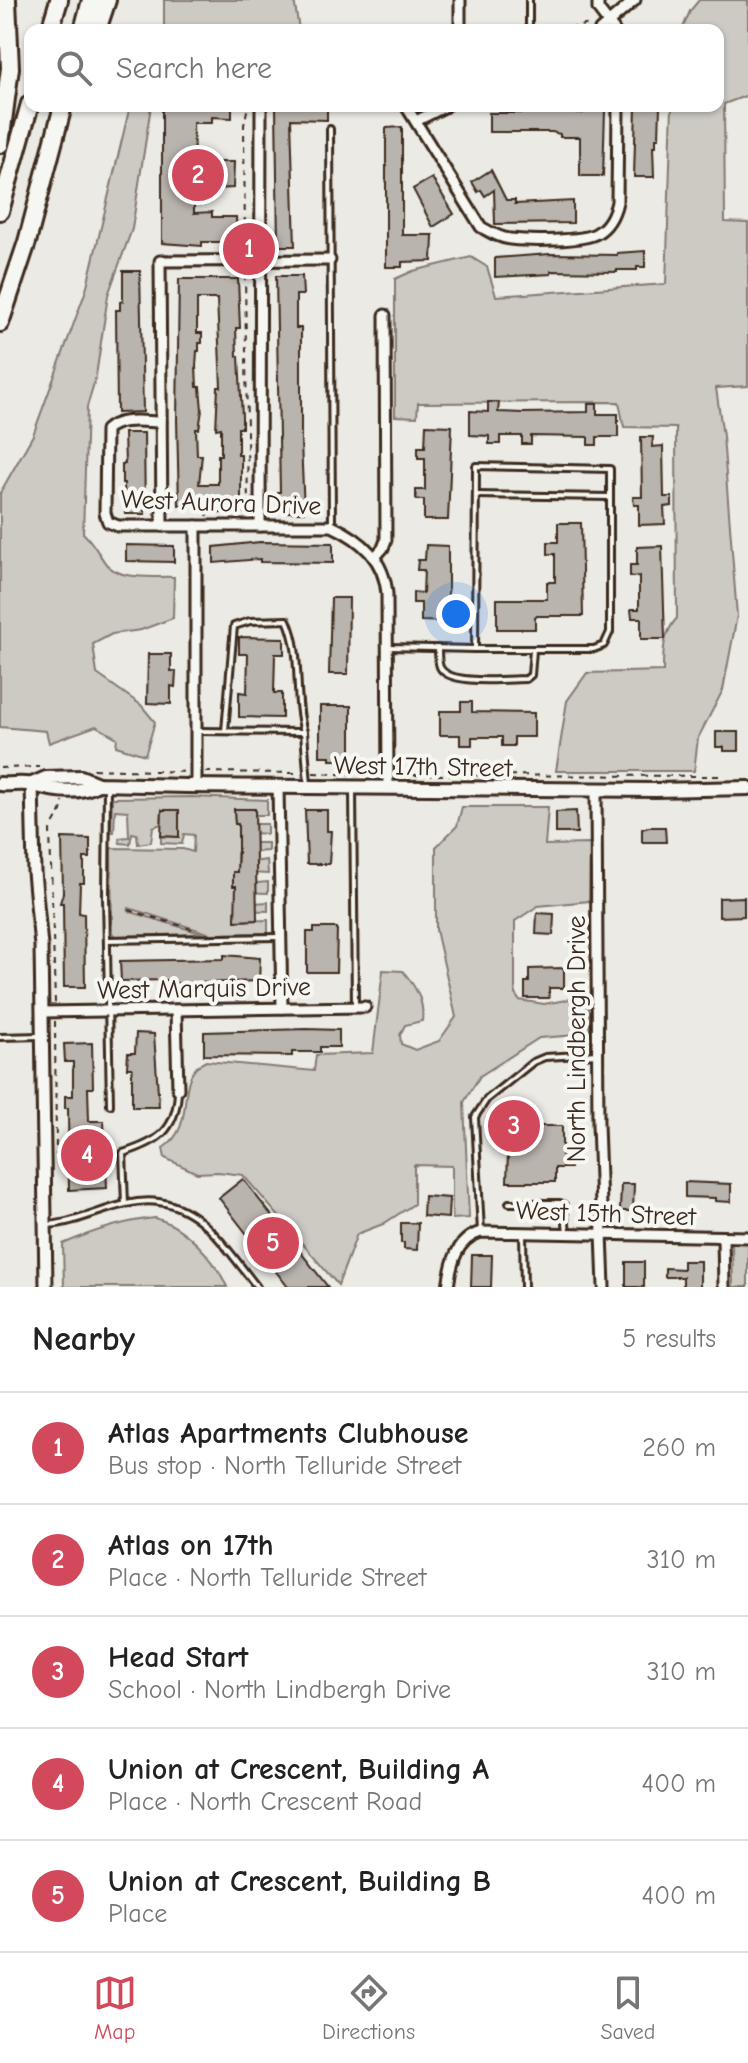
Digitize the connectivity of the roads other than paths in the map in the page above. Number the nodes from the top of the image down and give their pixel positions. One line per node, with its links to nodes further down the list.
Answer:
1 (7, 0): 25 (highway)
2 (59, 0): 9 (highway)
3 (91, 0): 10 (highway)
4 (107, 0): 11 (highway)
5 (460, 0): 12 (street)
6 (529, 0): 13 (lane)
7 (598, 0): 14 (street)
8 (635, 0): 15 (street)
9 (52, 24)
10 (85, 24)
11 (99, 24)
12 (460, 24)
13 (529, 24)
14 (609, 24)
15 (613, 24)
16 (28, 112): 27 (highway)
17 (61, 112): 26 (highway)
18 (70, 112): 26 (highway)
19 (261, 112): 29 (street)
20 (410, 112): 23 (street)
21 (434, 112): 23 (street)
22 (618, 112): 23 (street)
23 (416, 121)
24 (330, 129): 28 (lane)
25 (0, 144)
26 (48, 165): 31 (highway)
27 (0, 211)
28 (330, 260): 29 (street); 38 (lane)
29 (260, 261): 32 (street); 37 (street)
30 (385, 315): 39 (street)
31 (0, 323)
32 (161, 422): 35 (street); 35 (street, West Aurora Drive)
33 (476, 495): 34 (lane); 34 (lane); 42 (lane)
34 (610, 497): 43 (lane)
35 (162, 526): 36 (street, West Aurora Drive)
36 (196, 526): 37 (street, West Aurora Drive); 44 (street)
37 (260, 526): 38 (street, West Aurora Drive)
38 (332, 526): 39 (street, West Aurora Drive)
39 (375, 557): 40 (street)
40 (387, 647): 41 (lane); 54 (street)
41 (438, 648): 42 (lane); 43 (lane)
42 (475, 649): 43 (lane)
43 (533, 649)
44 (196, 731): 45 (lane); 50 (street)
45 (225, 731): 46 (lane); 46 (lane)
46 (304, 732): 52 (lane)
47 (0, 784): 48 (main road, West 17th Street)
48 (32, 784): 49 (main road, West 17th Street); 63 (street)
49 (102, 784): 50 (main road, West 17th Street); 58 (lane)
50 (196, 786): 51 (main road, West 17th Street)
51 (278, 787): 52 (main road, West 17th Street); 57 (street)
52 (308, 787): 53 (main road, West 17th Street)
53 (353, 788): 54 (main road, West 17th Street); 59 (lane)
54 (388, 788): 56 (main road, West 17th Street)
55 (748, 788): 56 (main road, West 17th Street)
56 (596, 790): 66 (street, North Lindbergh Drive)
57 (280, 937): 58 (lane); 60 (street)
58 (107, 940): 62 (lane)
59 (360, 1007): 60 (street, West Marquis Drive)
60 (282, 1008): 61 (street, West Marquis Drive)
61 (176, 1010): 62 (street, West Marquis Drive); 67 (street)
62 (109, 1011): 63 (street, West Marquis Drive); 68 (lane)
63 (43, 1012): 64 (street)
64 (43, 1035): 65 (lane); 71 (street)
65 (0, 1037)
66 (597, 1054): 72 (lane); 75 (street, North Lindbergh Drive)
67 (178, 1089): 70 (lane)
68 (110, 1105)
69 (509, 1203): 74 (lane)
70 (125, 1204): 71 (lane); 79 (lane)
71 (45, 1225): 78 (street)
72 (481, 1232): 73 (street, West 15th Street); 80 (street, West 15th Street)
73 (523, 1233): 74 (street, West 15th Street); 81 (lane)
74 (567, 1234): 75 (street, West 15th Street)
75 (603, 1235): 77 (street, West 15th Street); 82 (street, North Lindbergh Drive)
76 (748, 1237): 77 (street, West 15th Street)
77 (723, 1238): 83 (street)
78 (46, 1287)
79 (257, 1287)
80 (448, 1287)
81 (524, 1287)
82 (604, 1287)
83 (724, 1287)

